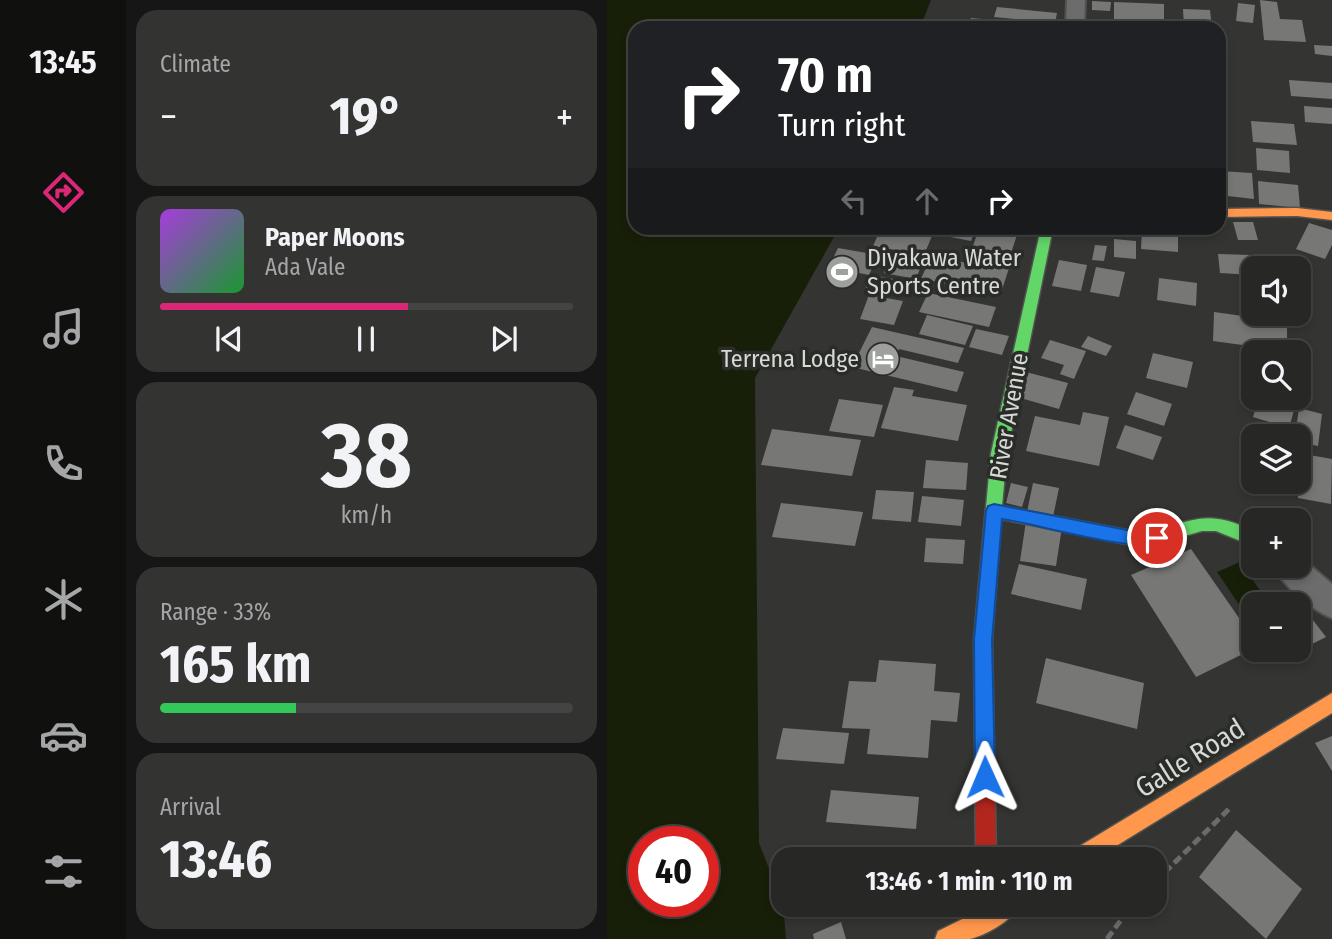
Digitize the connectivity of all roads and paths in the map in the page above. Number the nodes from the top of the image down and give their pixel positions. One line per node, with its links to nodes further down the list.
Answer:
1 (1076, 0): 2 (street)
2 (1075, 21)
3 (1226, 213): 4 (main road)
4 (1332, 216)
5 (1046, 235): 6 (main road, River Avenue)
6 (994, 511): 7 (main road); 11 (main road, River Avenue)
7 (1241, 531)
8 (1303, 578): 9 (street)
9 (1332, 604)
10 (1332, 702): 12 (main road, Galle Road)
11 (986, 847)
12 (1097, 847)
13 (994, 917): 15 (main road)
14 (1124, 917): 16 (path)
15 (946, 939)
16 (1107, 939)

